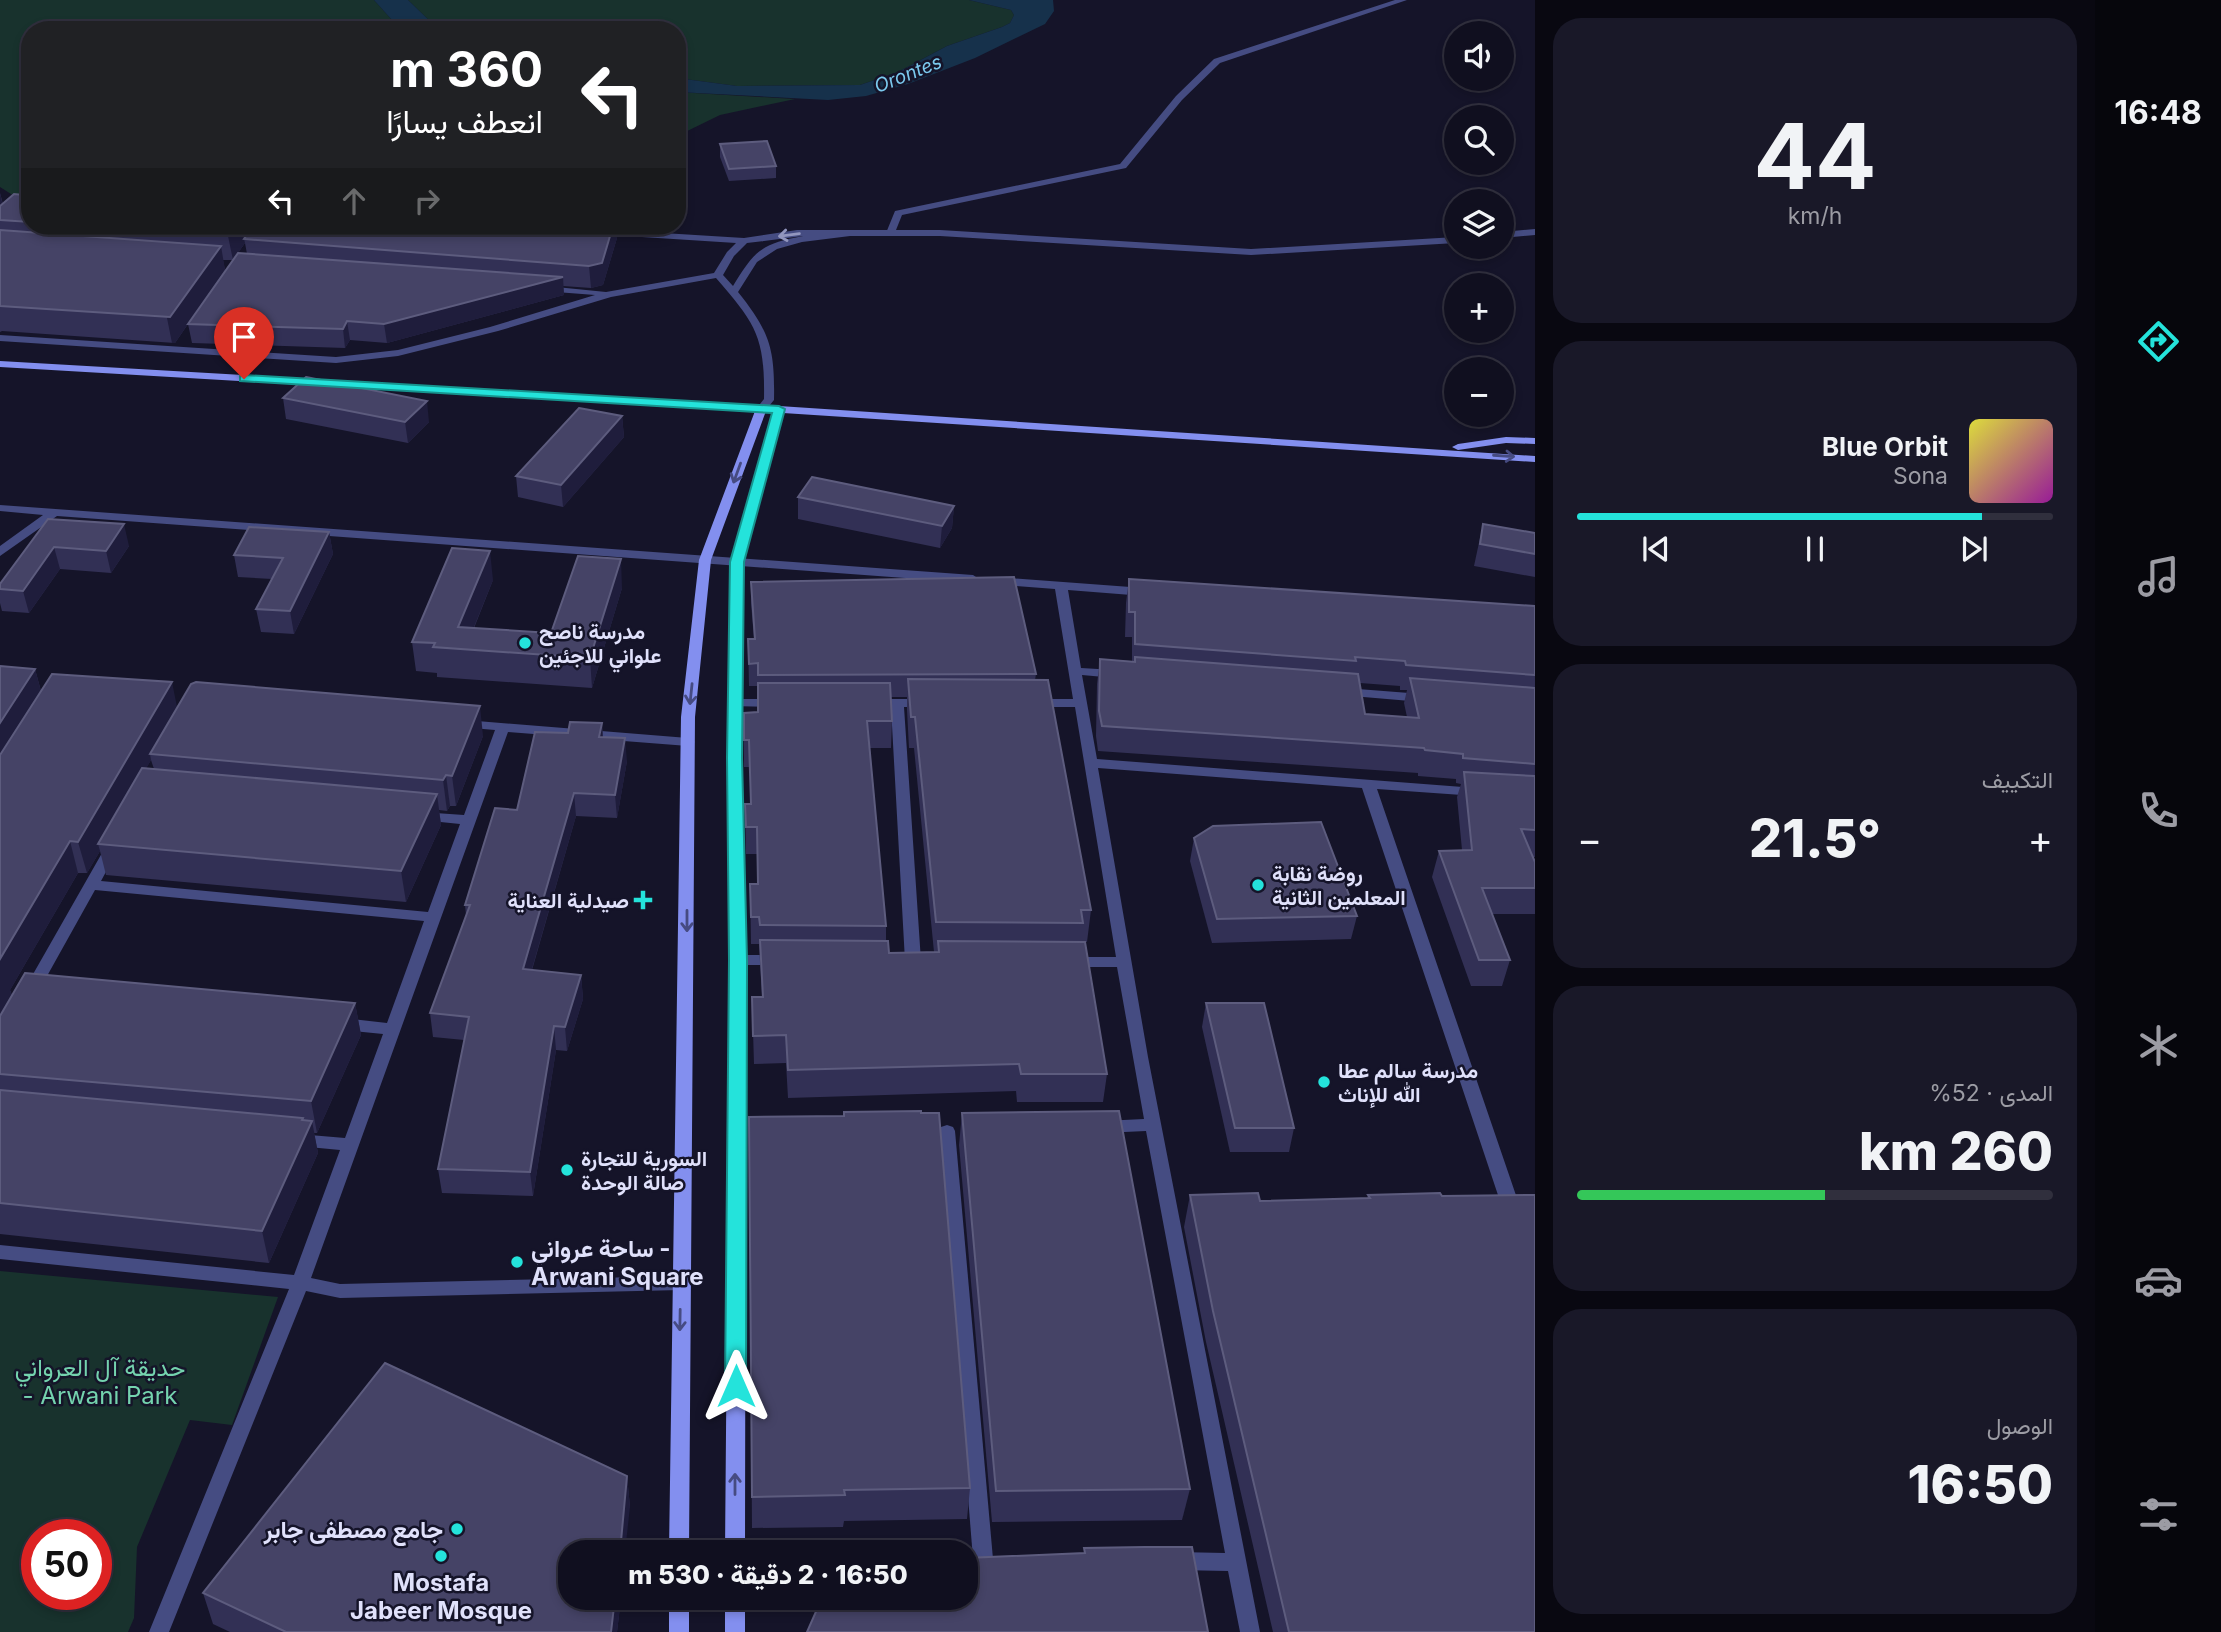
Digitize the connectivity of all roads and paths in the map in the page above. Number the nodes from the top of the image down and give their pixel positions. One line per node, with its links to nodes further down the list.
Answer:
1 (1403, 0): 4 (street)
2 (858, 232): 4 (street); 7 (street, one-way to 7); 11 (street)
3 (1535, 232): 5 (street)
4 (891, 233): 8 (street)
5 (1514, 234)
6 (643, 235): 7 (street)
7 (744, 241): 9 (street)
8 (1444, 241)
9 (718, 275): 11 (street); 12 (street)
10 (541, 289): 12 (street)
11 (733, 292): 17 (street)
12 (610, 294): 15 (street)
13 (0, 338): 15 (street)
14 (186, 339): 15 (street)
15 (178, 349)
16 (0, 364): 17 (main road)
17 (769, 406): 19 (main road); 24 (main road, one-way to 24); 25 (main road)
18 (1535, 441): 19 (main road)
19 (1425, 451): 20 (main road, one-way to 20)
20 (1535, 459)
21 (0, 508): 22 (street)
22 (54, 512): 23 (street); 24 (street)
23 (0, 552)
24 (705, 560): 25 (street); 41 (main road, one-way to 41)
25 (737, 562): 26 (street); 32 (main road)
26 (1061, 586): 27 (street); 28 (street)
27 (1157, 593)
28 (1075, 671): 29 (street); 38 (street)
29 (1131, 675)
30 (1326, 690): 31 (street)
31 (1437, 699)
32 (735, 703): 33 (street); 50 (main road)
33 (789, 703)
34 (857, 703): 35 (street)
35 (897, 703): 36 (street); 52 (street)
36 (937, 703)
37 (1015, 703): 38 (street)
38 (1080, 703): 42 (street)
39 (455, 724): 40 (street)
40 (503, 726): 41 (street); 46 (street)
41 (688, 742): 66 (main road, one-way to 66)
42 (1090, 763): 43 (street); 54 (street)
43 (1368, 784): 44 (street); 63 (street)
44 (1493, 793)
45 (401, 814): 46 (street)
46 (468, 820): 49 (street)
47 (117, 838): 48 (street)
48 (91, 885): 49 (street); 55 (street)
49 (433, 917): 57 (street)
50 (738, 960): 51 (street); 68 (main road, one-way to 50)
51 (792, 960)
52 (913, 961)
53 (1058, 962): 54 (street)
54 (1124, 962): 58 (street)
55 (31, 1000)
56 (325, 1023): 57 (street)
57 (393, 1028): 62 (street)
58 (1153, 1125): 59 (street); 71 (street)
59 (1084, 1127)
60 (947, 1131): 69 (street)
61 (283, 1139): 62 (street)
62 (350, 1145): 65 (street)
63 (1511, 1207)
64 (0, 1252): 65 (street)
65 (300, 1283): 66 (street); 74 (street)
66 (681, 1283): 67 (main road, one-way to 67)
67 (679, 1540)
68 (735, 1540)
69 (982, 1559)
70 (1156, 1561): 71 (street)
71 (1236, 1562): 77 (street)
72 (679, 1610): 75 (main road)
73 (735, 1610): 76 (main road)
74 (159, 1632)
75 (679, 1632)
76 (735, 1632)
77 (1250, 1632)

